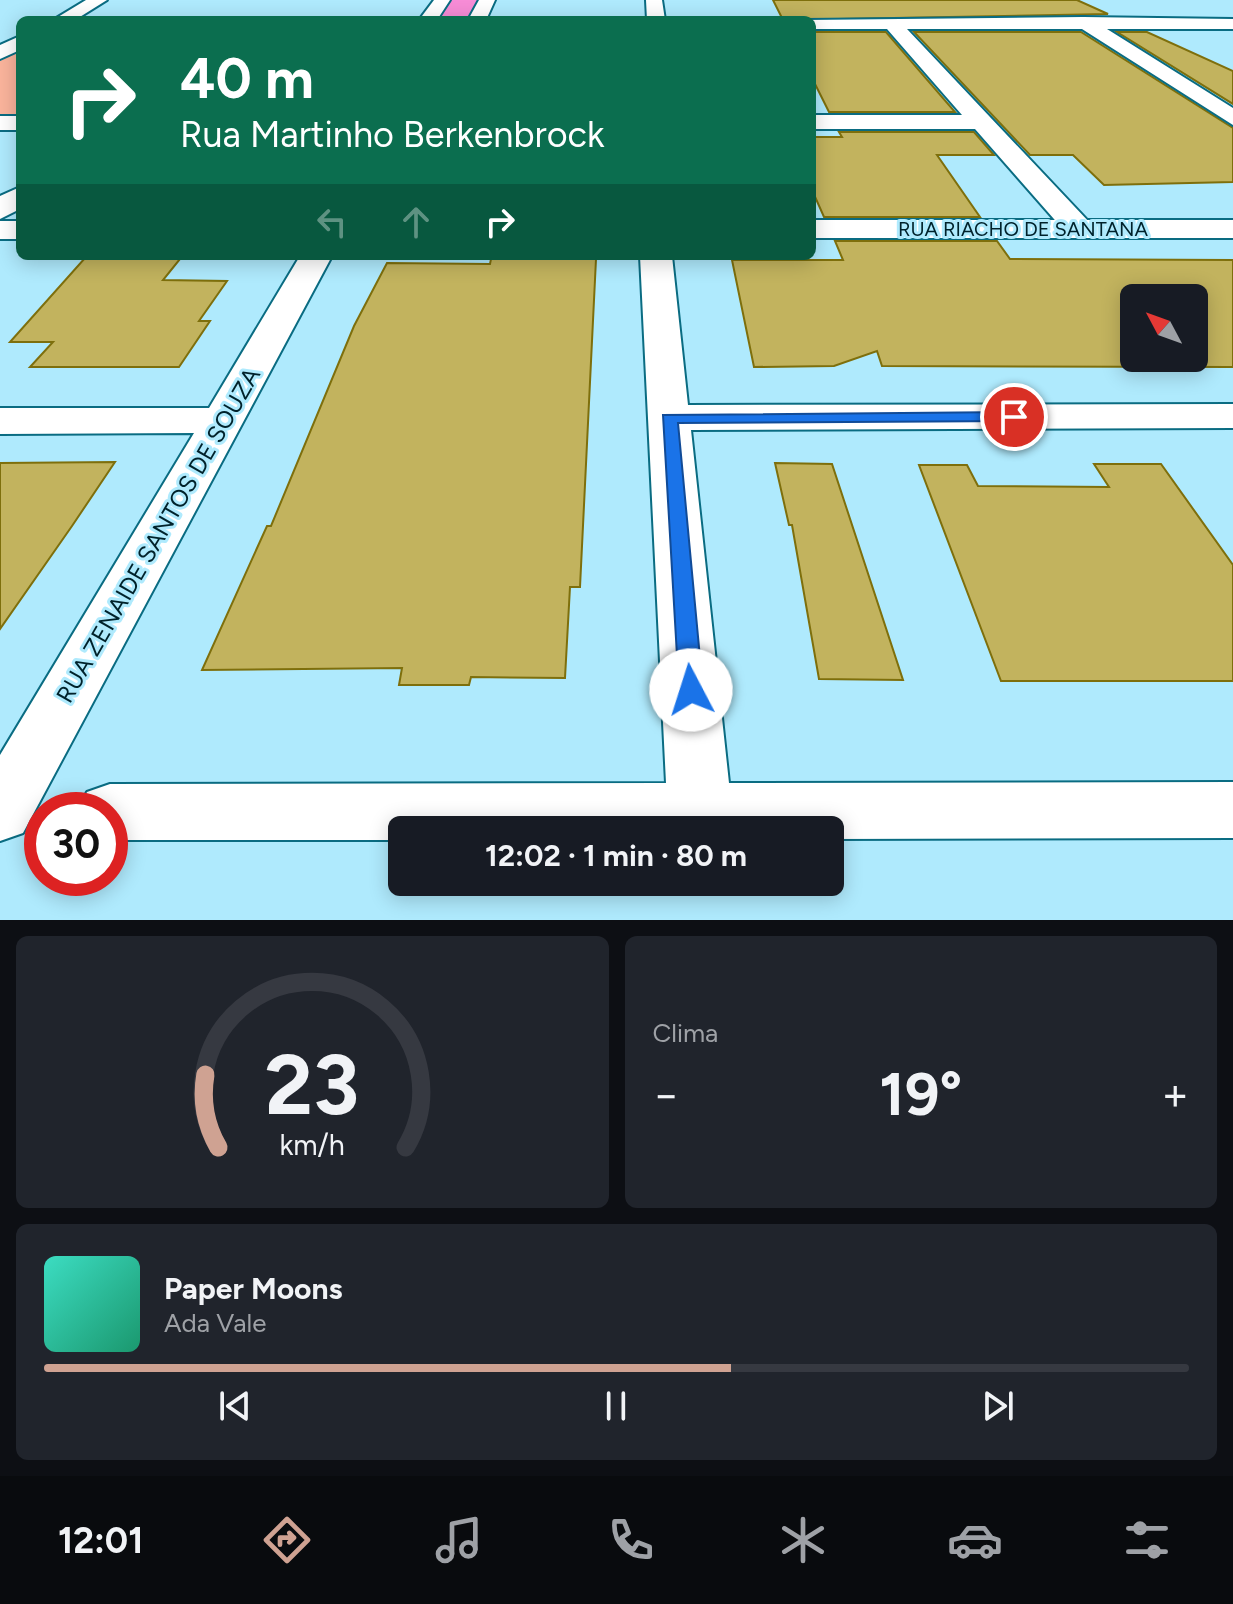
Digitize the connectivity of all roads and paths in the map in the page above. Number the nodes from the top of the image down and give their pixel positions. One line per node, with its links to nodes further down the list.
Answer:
1 (99, 0): 3 (street)
2 (1049, 0): 6 (street)
3 (69, 16)
4 (816, 24): 5 (street)
5 (892, 24): 6 (street); 10 (street)
6 (1086, 24): 7 (street); 8 (street)
7 (1233, 24)
8 (1233, 118)
9 (816, 122): 10 (street)
10 (982, 122): 12 (street)
11 (816, 229): 12 (street, RUA RIACHO DE SANTANA)
12 (1079, 229): 13 (street, RUA RIACHO DE SANTANA)
13 (1233, 229)
14 (314, 260): 18 (street, RUA ZENAIDE SANTOS DE SOUZA)
15 (656, 260): 17 (street)
16 (1233, 416): 17 (street)
17 (669, 418): 21 (street)
18 (223, 420): 19 (street); 24 (street, RUA ZENAIDE SANTOS DE SOUZA)
19 (0, 421)
20 (1233, 810): 21 (street)
21 (700, 811): 23 (street)
22 (24, 812): 24 (street)
23 (128, 812)
24 (0, 813)

